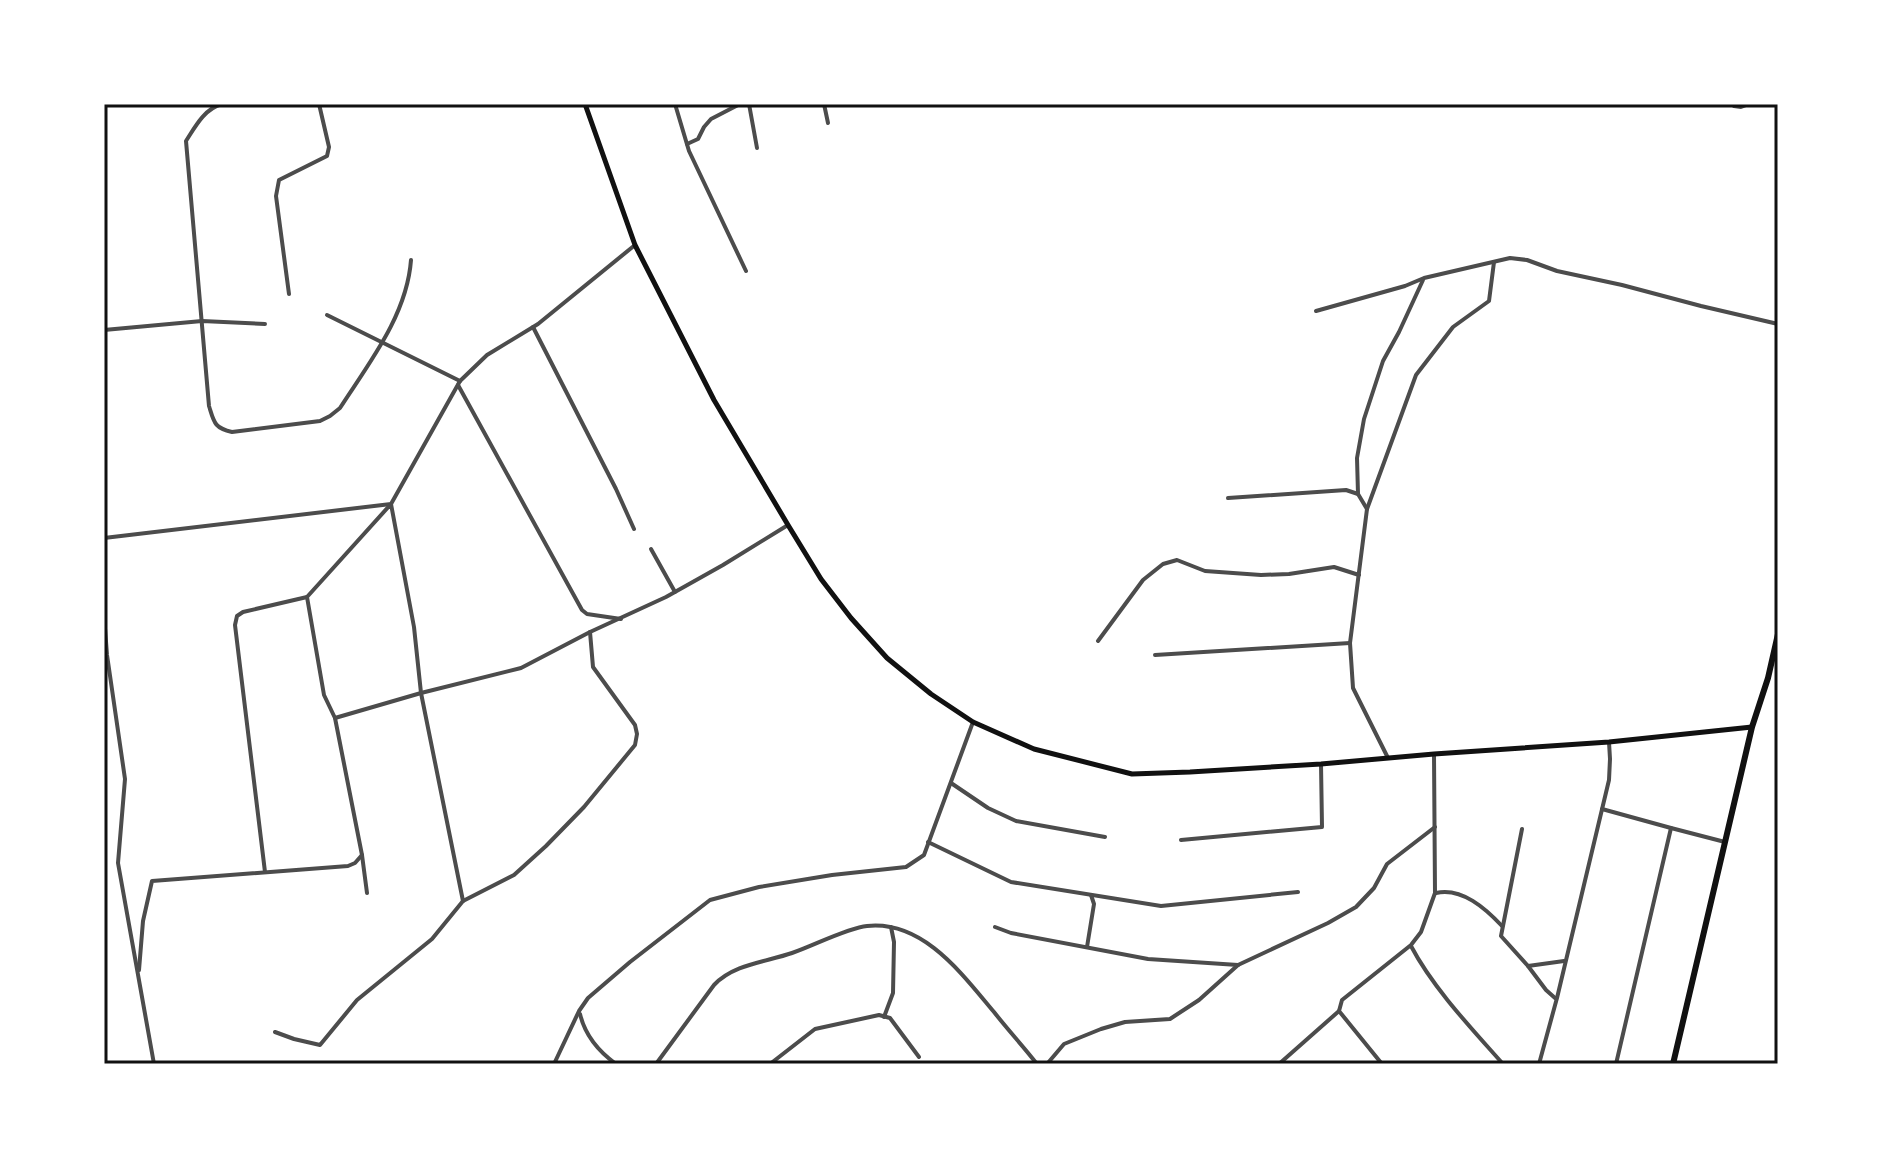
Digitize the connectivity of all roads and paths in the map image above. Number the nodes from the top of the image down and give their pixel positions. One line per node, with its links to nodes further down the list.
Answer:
1 (222, 104): 21 (street)
2 (319, 104): 18 (street)
3 (585, 104): 13 (main road)
4 (675, 104): 11 (street)
5 (740, 104): 11 (street)
6 (749, 104): 12 (street)
7 (824, 104): 10 (street)
8 (1733, 104): 9 (street)
9 (1749, 104)
10 (828, 123)
11 (687, 144): 16 (street)
12 (757, 148)
13 (635, 245): 24 (street); 32 (main road)
14 (411, 260): 26 (street)
15 (1494, 262): 17 (street); 23 (street); 31 (street)
16 (746, 271)
17 (1424, 278): 19 (street); 28 (street)
18 (289, 294)
19 (1316, 311)
20 (327, 315): 26 (street)
21 (202, 321): 22 (street); 25 (street); 26 (street)
22 (265, 324)
23 (1778, 324)
24 (533, 327): 27 (street); 33 (street)
25 (104, 330)
26 (383, 341): 27 (street)
27 (459, 383): 30 (street); 40 (street)
28 (1358, 494): 29 (street); 31 (street)
29 (1228, 498)
30 (391, 504): 34 (street); 38 (street); 46 (street)
31 (1367, 509): 36 (street)
32 (788, 525): 37 (street); 48 (main road)
33 (634, 529)
34 (104, 538)
35 (651, 549): 37 (street)
36 (1359, 575): 43 (street); 44 (street)
37 (675, 592): 40 (street)
38 (307, 597): 47 (street); 64 (street)
39 (104, 615): 78 (street)
40 (622, 619): 41 (street)
41 (590, 632): 46 (street); 69 (street)
42 (1778, 634): 49 (main road)
43 (1098, 641)
44 (1350, 643): 45 (street); 52 (street)
45 (1155, 655)
46 (421, 693): 47 (street); 69 (street)
47 (335, 718): 63 (street)
48 (973, 722): 53 (main road); 54 (street)
49 (1752, 727): 50 (main road); 62 (main road)
50 (1609, 742): 51 (main road); 55 (street)
51 (1434, 754): 52 (main road); 56 (street)
52 (1388, 758): 53 (main road)
53 (1321, 764): 60 (street)
54 (951, 783): 59 (street); 61 (street)
55 (1602, 809): 57 (street); 75 (street)
56 (1435, 827): 67 (street); 76 (street)
57 (1671, 828): 62 (street); 96 (street)
58 (1522, 829): 70 (street)
59 (1105, 837)
60 (1181, 840)
61 (928, 842): 68 (street); 80 (street)
62 (1725, 842): 97 (main road)
63 (362, 855): 64 (street); 66 (street)
64 (265, 872): 78 (street)
65 (1298, 892): 68 (street)
66 (367, 893)
67 (1435, 893): 70 (street); 73 (street)
68 (1091, 895): 74 (street)
69 (463, 901): 83 (street)
70 (1502, 926): 77 (street)
71 (891, 927): 82 (street); 88 (street); 90 (street)
72 (995, 927): 74 (street)
73 (1411, 945): 81 (street); 94 (street)
74 (1087, 947): 76 (street)
75 (1564, 961): 77 (street); 79 (street)
76 (1238, 965): 91 (street)
77 (1528, 966): 79 (street)
78 (138, 974): 85 (street)
79 (1557, 998): 95 (street)
80 (579, 1011): 86 (street); 87 (street)
81 (1339, 1011): 92 (street); 93 (street)
82 (884, 1017): 84 (street); 89 (street)
83 (275, 1032)
84 (919, 1057)
85 (154, 1064)
86 (554, 1064)
87 (616, 1064)
88 (656, 1064)
89 (770, 1064)
90 (1037, 1064)
91 (1047, 1064)
92 (1279, 1064)
93 (1382, 1064)
94 (1503, 1064)
95 (1539, 1064)
96 (1616, 1064)
97 (1673, 1064)

